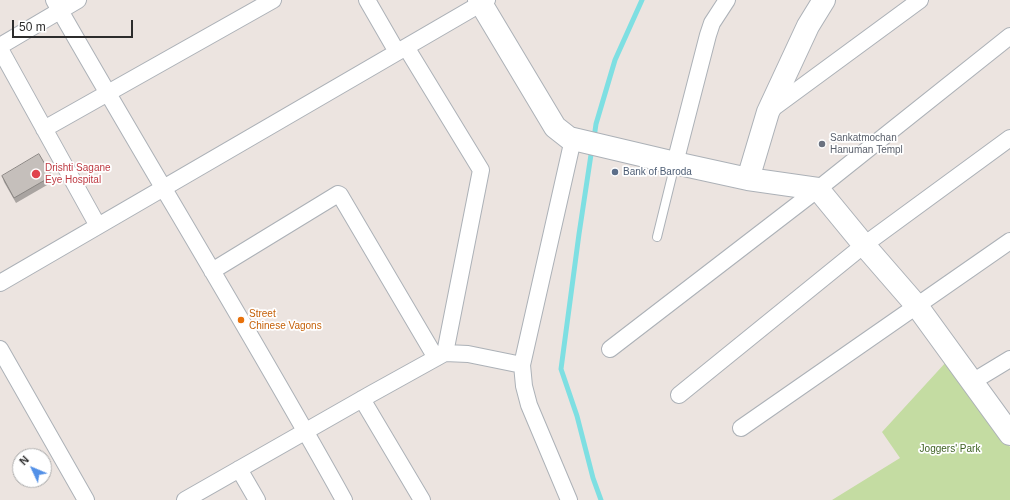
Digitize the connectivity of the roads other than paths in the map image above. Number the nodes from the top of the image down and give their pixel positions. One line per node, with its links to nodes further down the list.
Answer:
1 (78, 0): 8 (street)
2 (273, 0): 12 (street)
3 (367, 0): 11 (street)
4 (726, 0): 17 (street)
5 (824, 0): 13 (street)
6 (920, 0): 13 (street)
7 (482, 1): 11 (street); 16 (street)
8 (57, 5): 10 (street); 12 (street)
9 (1010, 36): 20 (street)
10 (0, 48): 14 (street)
11 (402, 50): 19 (street); 30 (street)
12 (108, 93): 14 (street); 19 (street)
13 (768, 112): 18 (street)
14 (44, 129): 21 (street)
15 (1010, 138): 24 (street)
16 (578, 140): 17 (street); 32 (street)
17 (675, 163): 18 (street); 22 (lane)
18 (748, 179): 20 (street)
19 (163, 188): 21 (street); 25 (street)
20 (818, 189): 24 (street); 29 (street)
21 (98, 226): 26 (street)
22 (656, 237)
23 (1010, 241): 27 (street)
24 (864, 245): 27 (street); 34 (street)
25 (212, 271): 30 (street); 37 (street)
26 (0, 282)
27 (917, 306): 33 (street); 36 (street)
28 (0, 349): 40 (street)
29 (610, 349)
30 (441, 355): 32 (street); 35 (street)
31 (1010, 359): 33 (street)
32 (522, 365): 45 (street)
33 (972, 382): 38 (street)
34 (679, 395)
35 (362, 399): 37 (street); 44 (street)
36 (741, 428)
37 (306, 431): 39 (street); 43 (street)
38 (1010, 434)
39 (239, 469): 41 (street); 42 (street)
40 (86, 500)
41 (185, 500)
42 (257, 500)
43 (344, 500)
44 (422, 500)
45 (569, 500)

